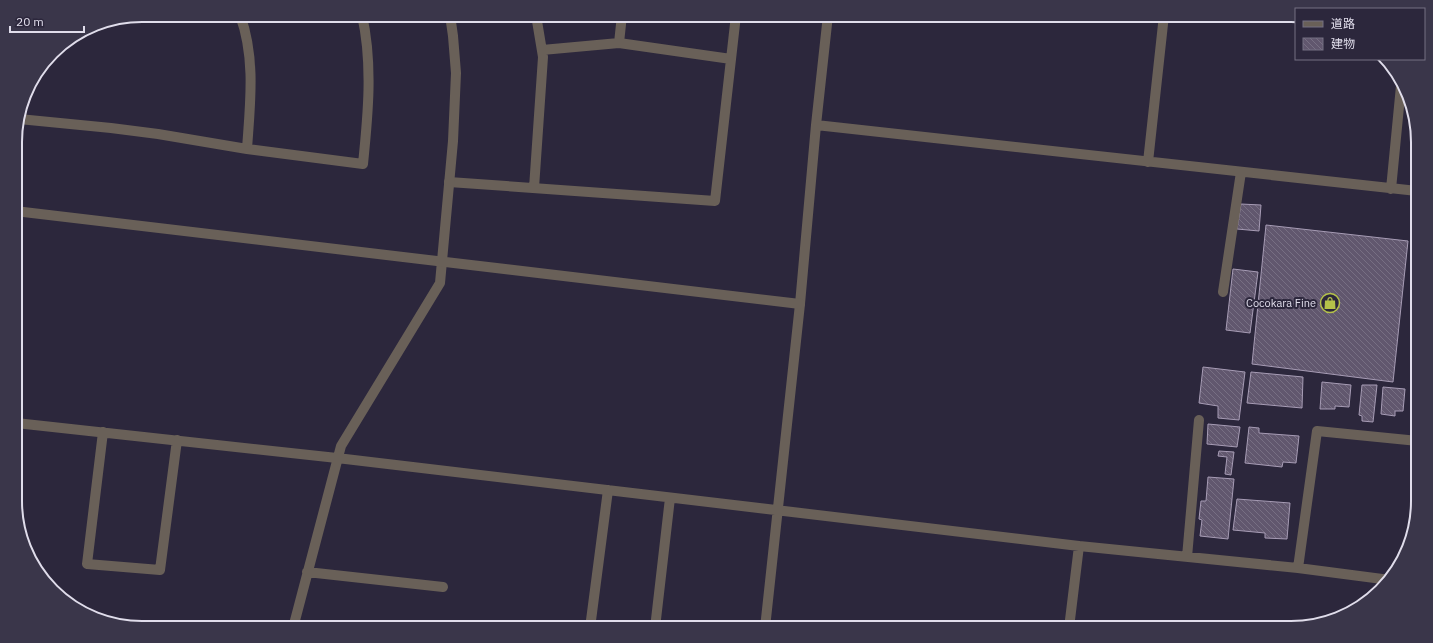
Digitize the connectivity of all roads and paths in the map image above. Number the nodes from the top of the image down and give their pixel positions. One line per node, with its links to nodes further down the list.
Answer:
1 (242, 22): 15 (street)
2 (364, 22): 15 (street)
3 (451, 22): 18 (street)
4 (537, 22): 10 (street)
5 (621, 22): 9 (street)
6 (735, 22): 11 (street)
7 (827, 22): 14 (street)
8 (1163, 22): 16 (street)
9 (619, 43): 10 (street); 11 (street)
10 (542, 50): 19 (street)
11 (731, 59): 19 (street)
12 (1400, 93): 20 (street)
13 (24, 119): 15 (street)
14 (816, 125): 16 (street); 25 (street)
15 (247, 149)
16 (1148, 162): 17 (street)
17 (1241, 172): 20 (street); 24 (street)
18 (449, 182): 19 (street); 23 (street)
19 (534, 188)
20 (1391, 189): 21 (street)
21 (1411, 191)
22 (22, 212): 23 (street)
23 (442, 261): 25 (street); 31 (street)
24 (1224, 292)
25 (800, 304): 34 (street)
26 (1199, 420): 36 (street)
27 (22, 424): 28 (street)
28 (103, 432): 29 (street); 29 (street)
29 (177, 440): 31 (street)
30 (1411, 440): 37 (street)
31 (337, 458): 32 (street); 38 (street)
32 (608, 490): 33 (street); 42 (street)
33 (670, 498): 34 (street); 43 (street)
34 (778, 510): 35 (street); 44 (street)
35 (1079, 546): 36 (street); 45 (street)
36 (1187, 557): 37 (street)
37 (1298, 568): 39 (street)
38 (307, 572): 40 (street); 41 (street)
39 (1382, 579)
40 (443, 587)
41 (295, 621)
42 (591, 621)
43 (656, 621)
44 (767, 621)
45 (1070, 621)

